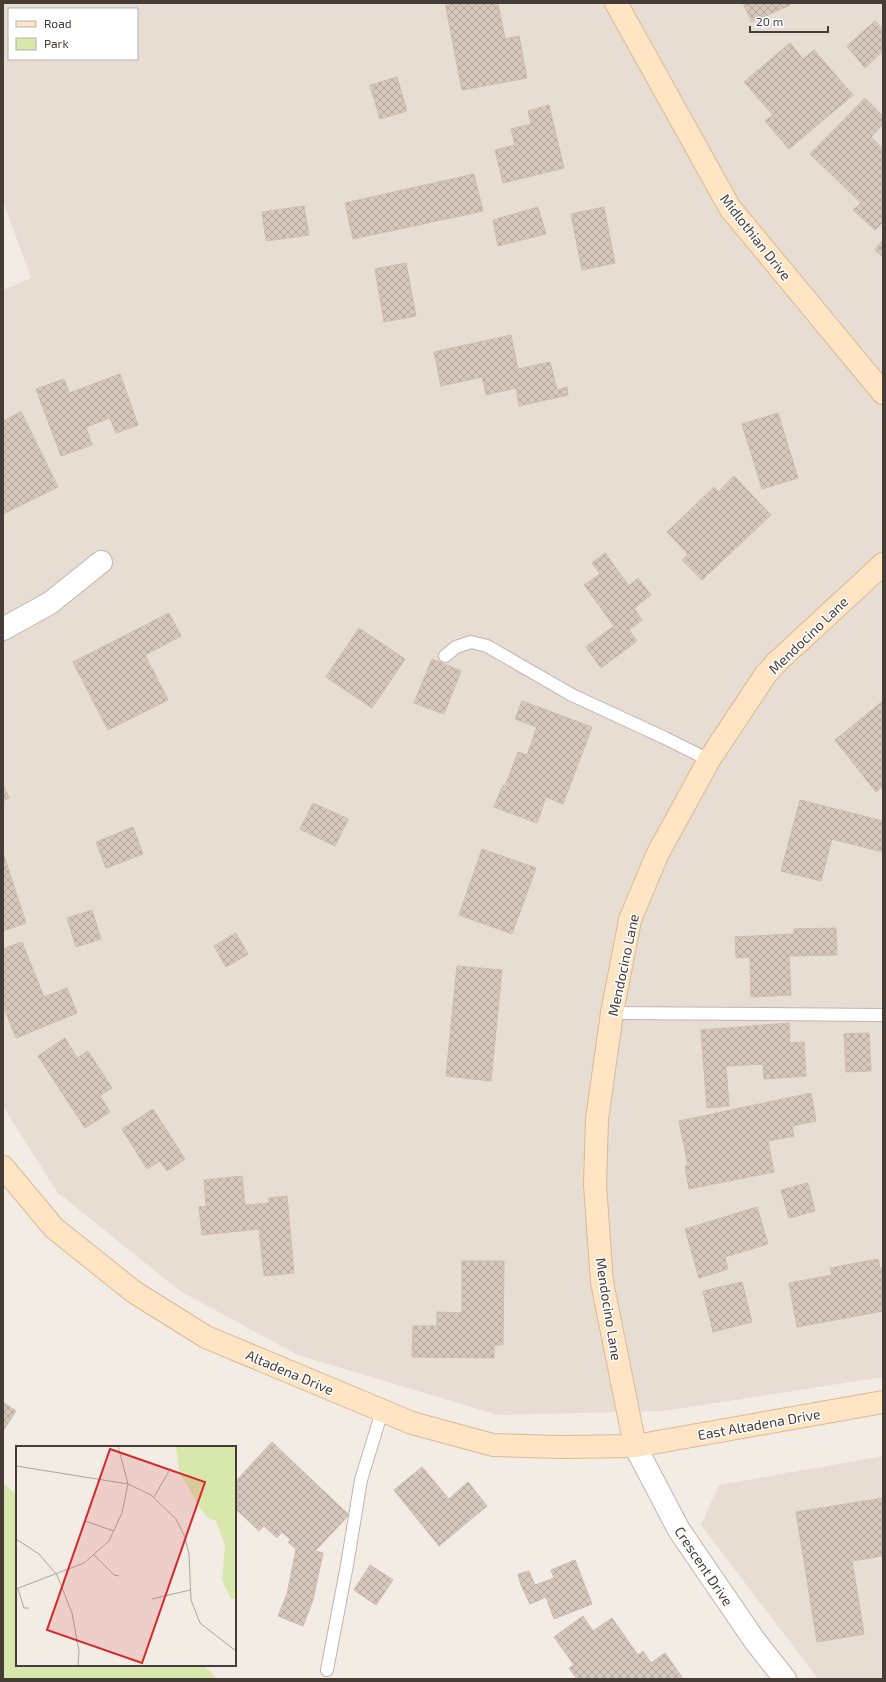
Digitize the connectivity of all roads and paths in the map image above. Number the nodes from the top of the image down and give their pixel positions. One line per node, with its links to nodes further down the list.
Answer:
1 (616, 3): 2 (street, Midlothian Drive)
2 (883, 394)
3 (101, 562): 5 (street)
4 (883, 564): 7 (street, Mendocino Lane)
5 (3, 629)
6 (446, 656): 7 (lane)
7 (709, 760): 8 (street, Mendocino Lane)
8 (612, 1013): 9 (lane); 13 (street, Mendocino Lane)
9 (883, 1015)
10 (3, 1167): 12 (street, Altadena Drive)
11 (883, 1402): 13 (street, East Altadena Drive)
12 (382, 1411): 13 (street, Altadena Drive); 14 (lane)
13 (635, 1446): 15 (street, Crescent Drive)
14 (327, 1670)
15 (785, 1679)

